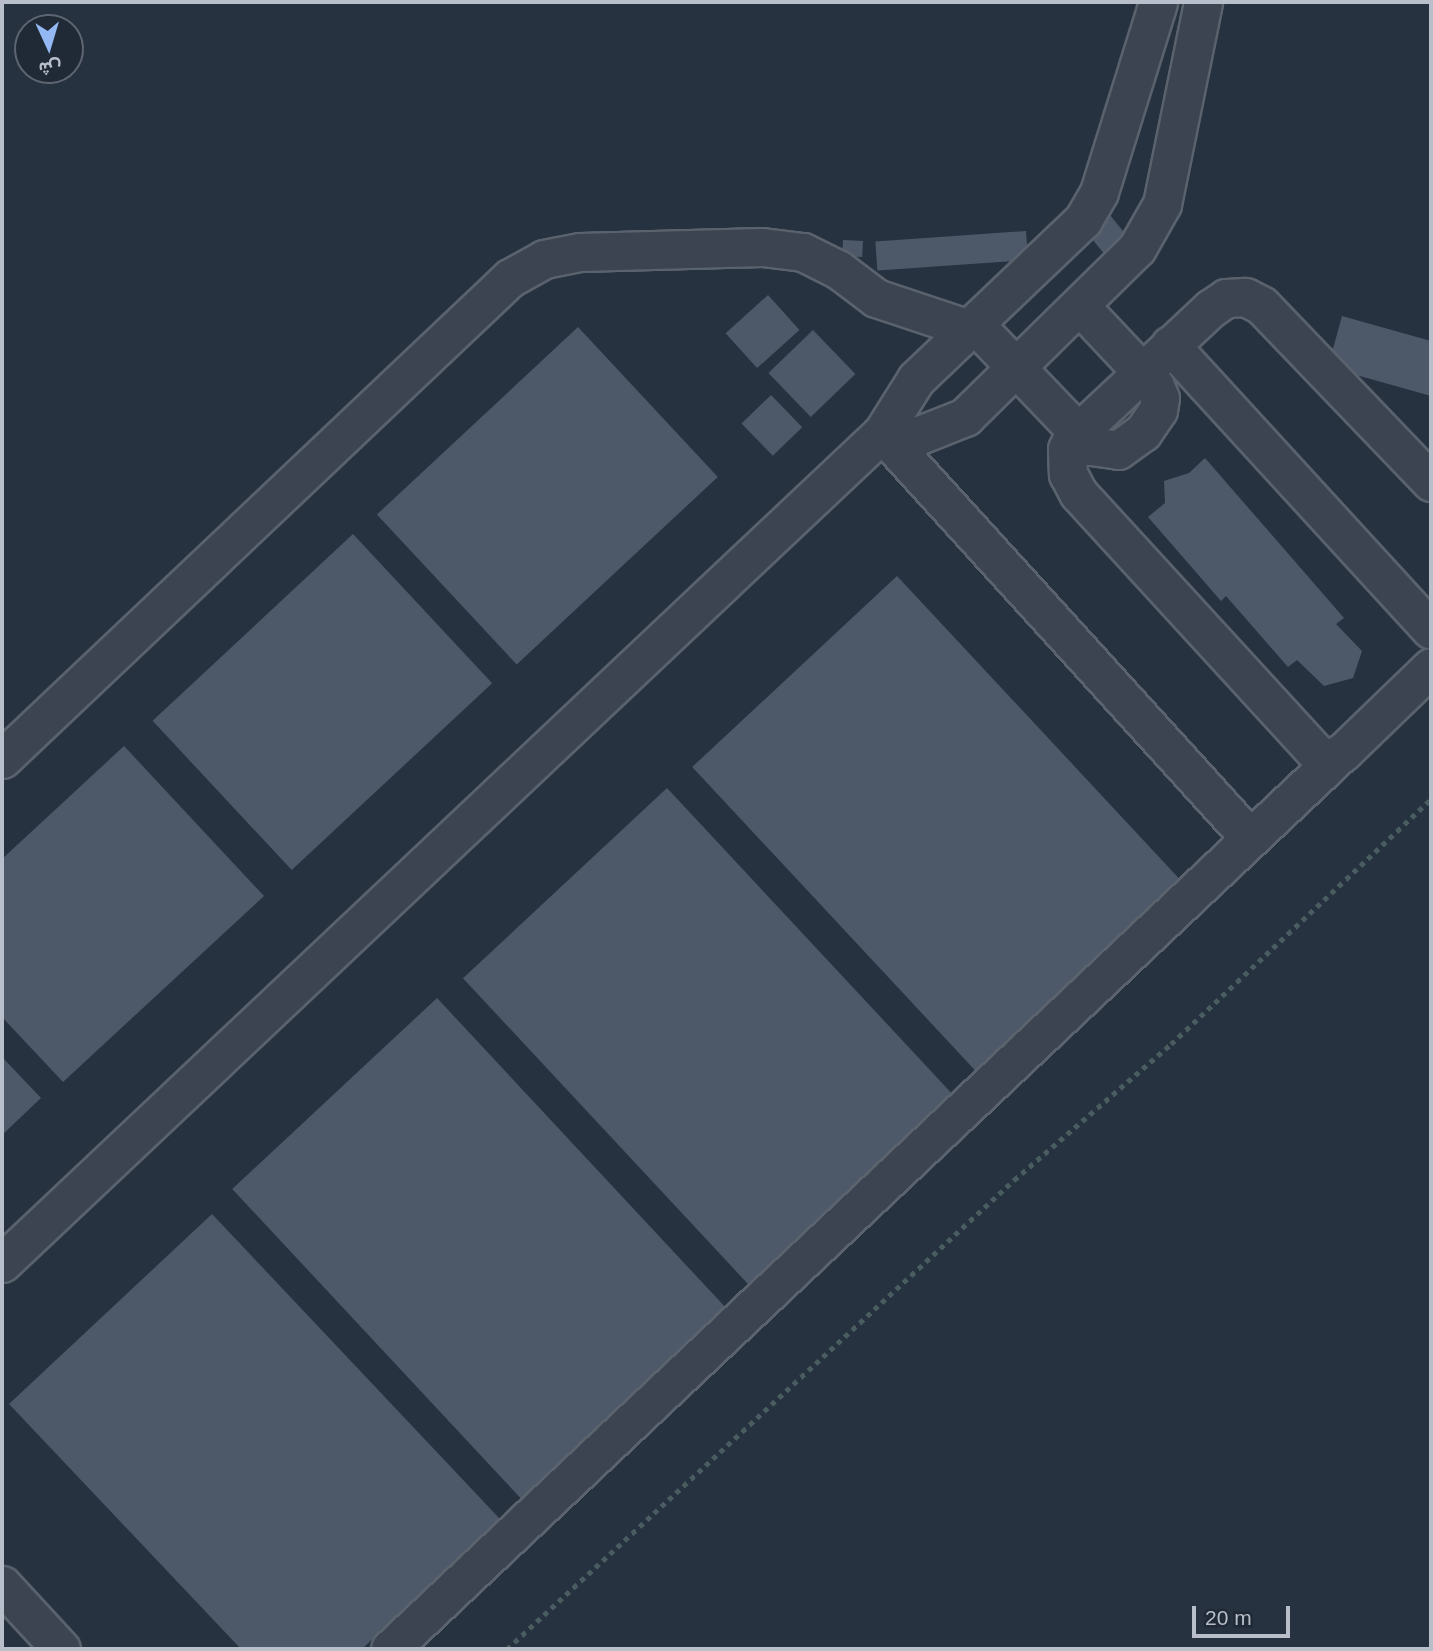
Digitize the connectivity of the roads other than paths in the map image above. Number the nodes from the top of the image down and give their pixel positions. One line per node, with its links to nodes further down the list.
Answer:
1 (1158, 2): 3 (lane)
2 (1203, 2): 4 (lane)
3 (1125, 114): 4 (lane); 6 (lane)
4 (1179, 127): 5 (lane)
5 (1080, 306): 8 (lane); 9 (lane)
6 (970, 327): 8 (lane); 11 (lane); 16 (lane)
7 (1170, 345): 9 (lane); 12 (lane); 13 (lane)
8 (1017, 368): 10 (lane); 11 (lane)
9 (1142, 372): 10 (lane)
10 (1078, 432): 15 (lane)
11 (882, 433): 17 (lane); 18 (lane)
12 (1431, 482)
13 (1431, 630)
14 (1431, 667): 15 (lane)
15 (1338, 756): 17 (lane)
16 (2, 759)
17 (1249, 836): 21 (lane)
18 (2, 1263)
19 (2, 1585): 20 (lane)
20 (61, 1649)
21 (390, 1649)

